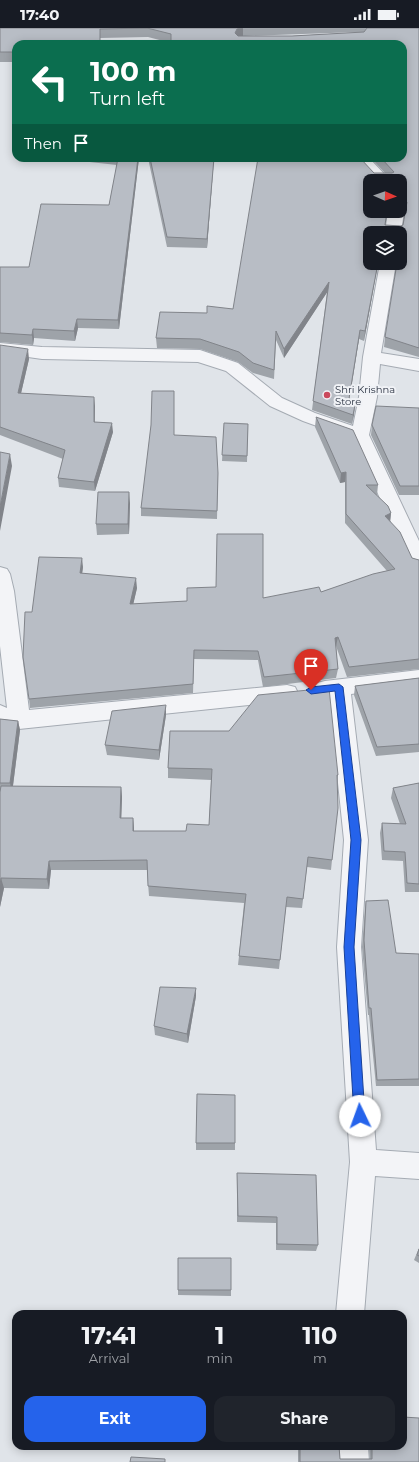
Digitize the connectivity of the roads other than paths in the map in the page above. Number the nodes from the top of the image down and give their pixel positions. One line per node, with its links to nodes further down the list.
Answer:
1 (364, 162): 2 (street)
2 (376, 174)
3 (387, 270): 5 (street)
4 (0, 348): 7 (street)
5 (372, 357): 6 (street); 7 (street)
6 (419, 365)
7 (360, 435): 8 (street)
8 (419, 562)
9 (0, 574): 12 (street)
10 (419, 678): 11 (street)
11 (339, 687): 12 (street); 13 (street)
12 (10, 717)
13 (362, 1162): 14 (street); 15 (street)
14 (419, 1166)
15 (350, 1310)
16 (353, 1450): 17 (street)
17 (354, 1462)

